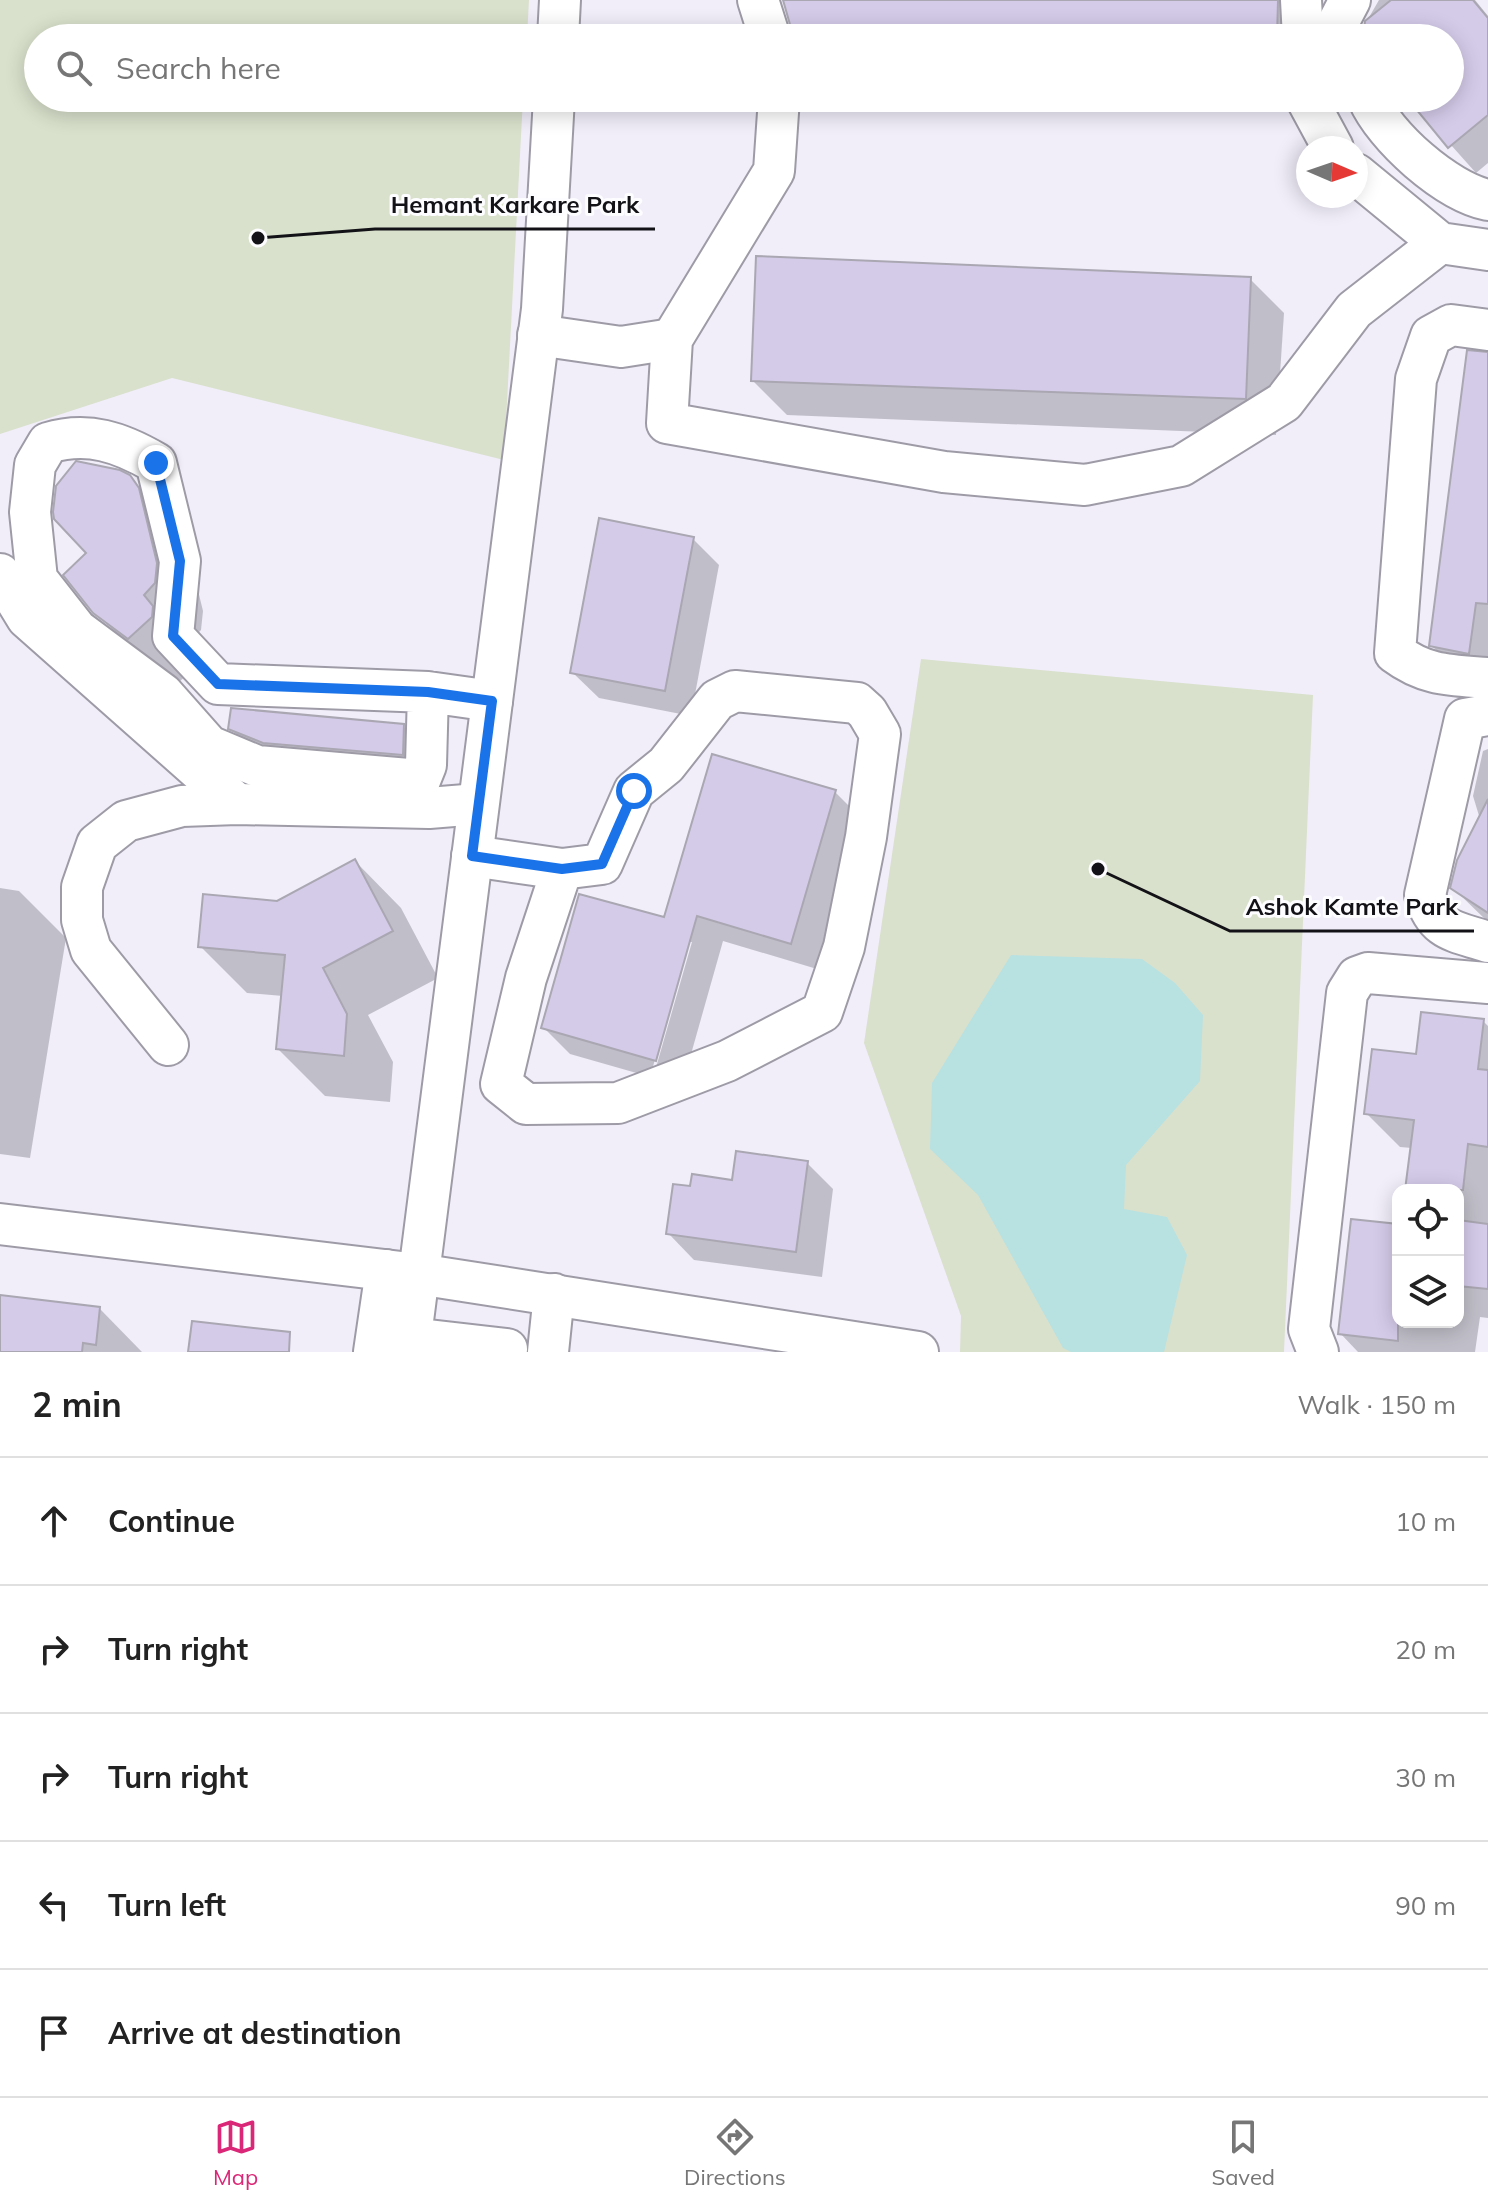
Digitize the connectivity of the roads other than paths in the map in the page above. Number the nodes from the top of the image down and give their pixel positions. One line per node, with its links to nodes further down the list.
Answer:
1 (560, 0): 5 (street)
2 (758, 0): 6 (street)
3 (1301, 0): 7 (street)
4 (1350, 0): 8 (street)
5 (559, 24)
6 (766, 24)
7 (1302, 24)
8 (1339, 24)
9 (553, 112): 19 (street)
10 (778, 112): 20 (street)
11 (1314, 112): 13 (street)
12 (1376, 112): 15 (street)
13 (1327, 136)
14 (1368, 184): 16 (street)
15 (1488, 200)
16 (1440, 243): 17 (street); 20 (street)
17 (1488, 250)
18 (1488, 330): 23 (street)
19 (538, 335): 20 (street); 25 (street)
20 (672, 339)
21 (0, 574): 22 (street)
22 (13, 624): 27 (street)
23 (1488, 678)
24 (428, 692): 24 (street); 25 (street)
25 (492, 701): 28 (street)
26 (1488, 715): 31 (street)
27 (237, 804): 28 (street); 33 (street)
28 (478, 804): 29 (street)
29 (472, 856): 30 (street); 35 (street)
30 (562, 869): 30 (street)
31 (1488, 942)
32 (1488, 983): 43 (street)
33 (168, 1045)
34 (0, 1224): 35 (street)
35 (402, 1272): 36 (street); 38 (street); 40 (street)
36 (554, 1294): 37 (street); 41 (street)
37 (749, 1338): 42 (street)
38 (410, 1345): 39 (street)
39 (507, 1349)
40 (374, 1352)
41 (548, 1352)
42 (918, 1352)
43 (1318, 1352)

